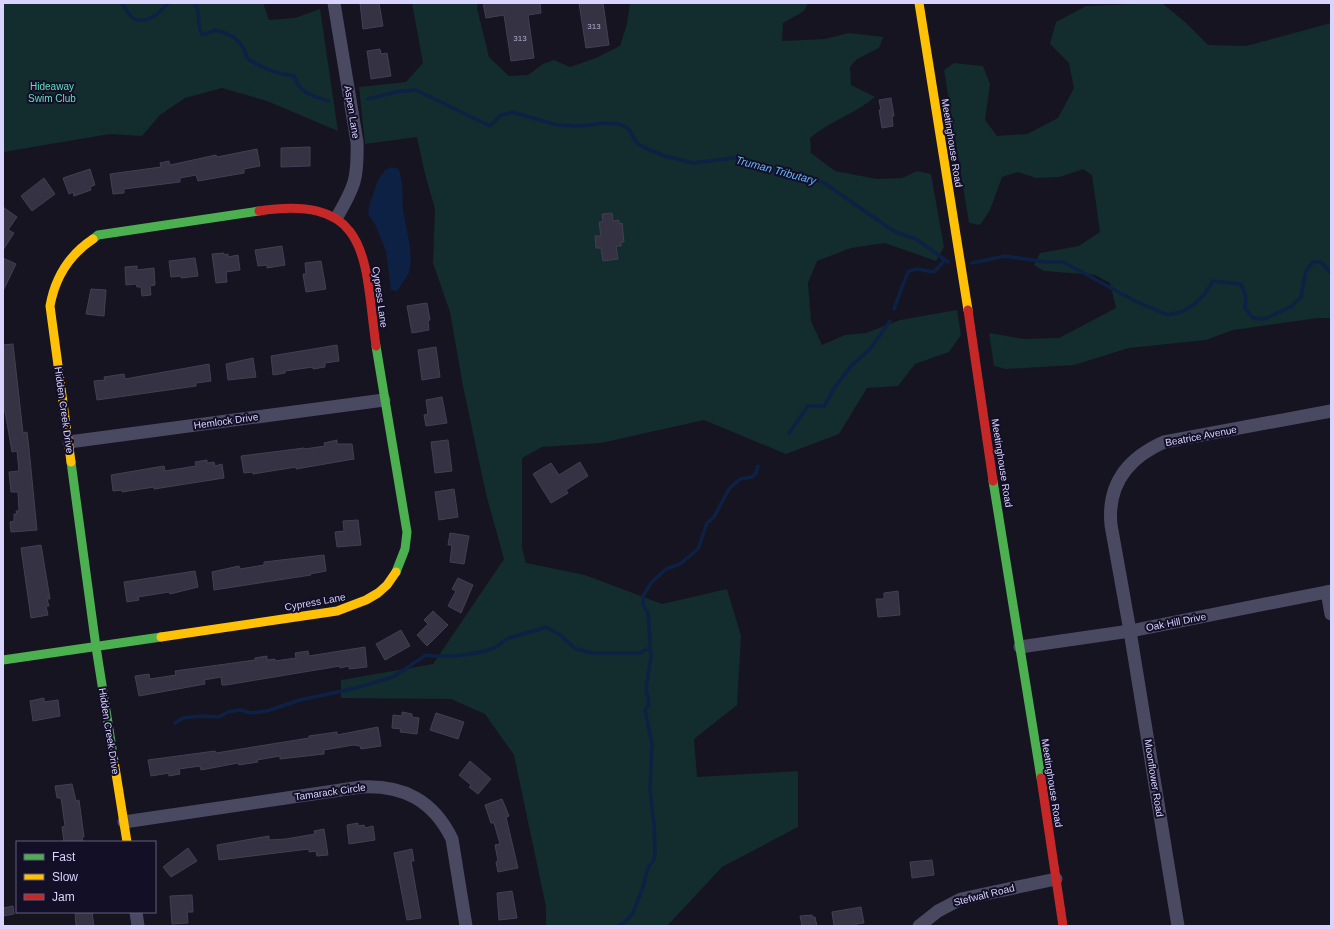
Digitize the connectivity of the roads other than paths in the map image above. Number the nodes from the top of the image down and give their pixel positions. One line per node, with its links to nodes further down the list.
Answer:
1 (334, 3): 3 (street, Aspen Lane)
2 (919, 3): 11 (street, Meetinghouse Road)
3 (337, 217): 4 (street, Cypress Lane); 6 (street, Hidden Creek Drive)
4 (384, 400): 6 (street, Hemlock Drive); 10 (street, Cypress Lane)
5 (1331, 411): 9 (street, Beatrice Avenue)
6 (69, 442): 10 (street, Hidden Creek Drive)
7 (1329, 591): 8 (street); 9 (street, Oak Hill Drive)
8 (1331, 614)
9 (1130, 631): 11 (street, Oak Hill Drive); 21 (street, Moonflower Road)
10 (96, 647): 12 (street, Cypress Lane); 13 (street, Hidden Creek Drive)
11 (1020, 647): 15 (street, Meetinghouse Road)
12 (3, 660)
13 (124, 822): 14 (street, Hidden Creek Drive); 18 (street, Tamarack Circle)
14 (127, 841)
15 (1056, 879): 19 (street, Stefwalt Road); 20 (street, Meetinghouse Road)
16 (136, 913): 17 (street)
17 (138, 926)
18 (466, 926)
19 (920, 926)
20 (1062, 926)
21 (1178, 926)

